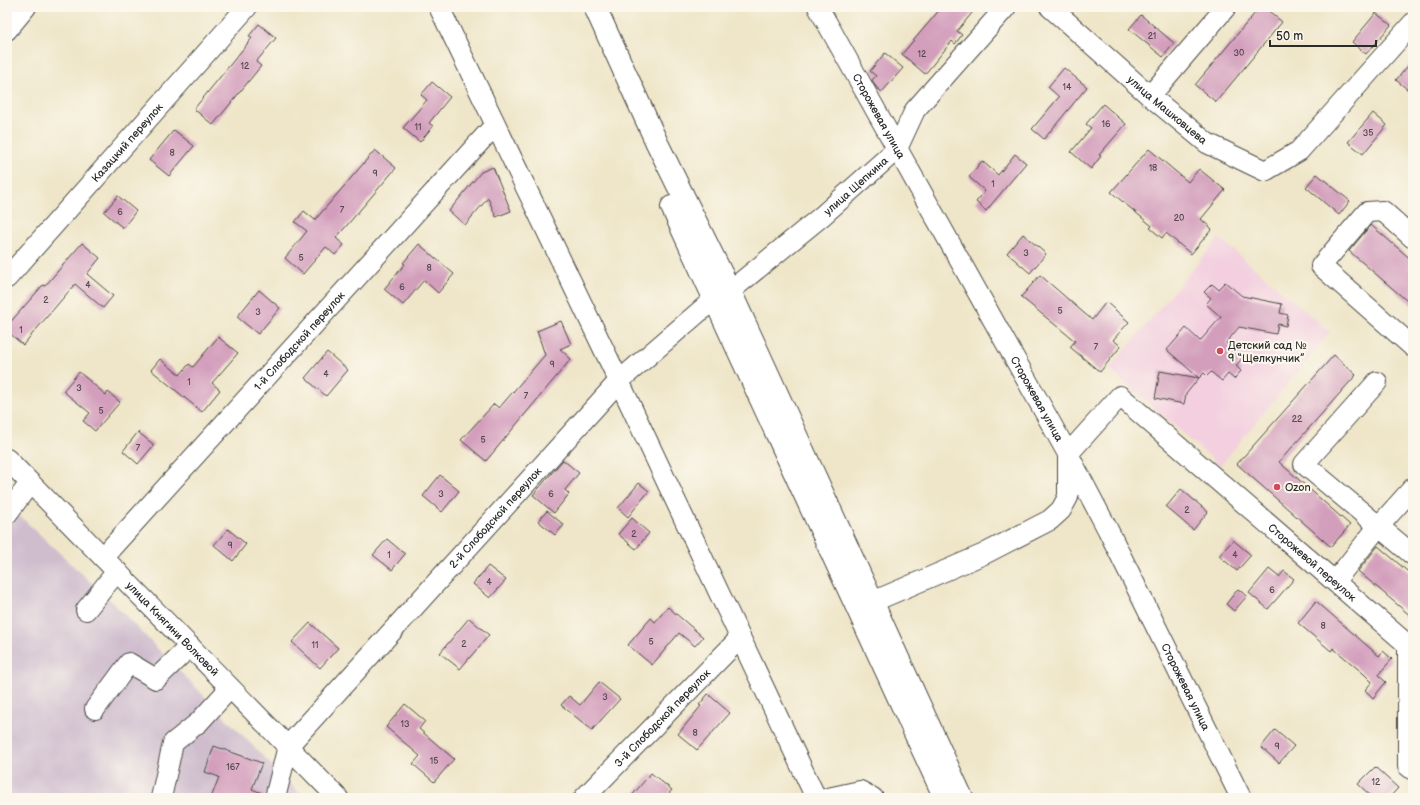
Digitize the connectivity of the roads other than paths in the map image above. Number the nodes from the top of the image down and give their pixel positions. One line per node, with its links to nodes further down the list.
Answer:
1 (26, 7): 11 (street)
2 (247, 7): 16 (street, Казацкий переулок)
3 (439, 7): 13 (street)
4 (580, 7): 17 (main road)
5 (595, 7): 17 (main road)
6 (818, 7): 14 (street, Сторожевая улица)
7 (1006, 7): 14 (street, улица Щепкина)
8 (1050, 7): 12 (street, улица Машковцева)
9 (1226, 7): 12 (street)
10 (1413, 23): 12 (street, улица Машковцева)
11 (7, 30)
12 (1150, 96)
13 (495, 124): 19 (street); 28 (street, 1-й Слободской переулок)
14 (897, 149): 17 (street, улица Щепкина); 21 (street, Сторожевая улица)
15 (1413, 238): 18 (street)
16 (7, 278)
17 (722, 295): 19 (street, 2-й Слободской переулок); 31 (main road); 46 (main road)
18 (1413, 347)
19 (619, 382): 33 (street); 37 (street, 2-й Слободской переулок)
20 (1377, 382): 26 (street)
21 (1068, 454): 30 (street, Сторожевой переулок); 31 (street); 48 (street, Сторожевая улица)
22 (7, 459): 23 (street, улица Княгини Волковой)
23 (30, 483): 25 (street); 28 (street, улица Княгини Волковой)
24 (1413, 488): 26 (street)
25 (7, 514)
26 (1378, 527): 27 (street); 30 (street)
27 (1413, 555)
28 (103, 557): 29 (street, улица Княгини Волковой)
29 (117, 571): 32 (street); 34 (street, улица Княгини Волковой)
30 (1334, 582): 38 (street, Сторожевой переулок)
31 (872, 602): 47 (main road)
32 (86, 610)
33 (740, 638): 42 (street, 3-й Слободской переулок); 43 (street)
34 (190, 646): 35 (street, улица Княгини Волковой); 36 (street)
35 (230, 688): 37 (street, улица Княгини Волковой); 39 (street)
36 (94, 709)
37 (288, 746): 40 (street); 41 (street, улица Княгини Волковой)
38 (1412, 766)
39 (161, 798)
40 (275, 798)
41 (338, 798)
42 (584, 798)
43 (816, 798)
44 (828, 798): 45 (street)
45 (873, 798)
46 (945, 798)
47 (962, 798)
48 (1241, 798)

